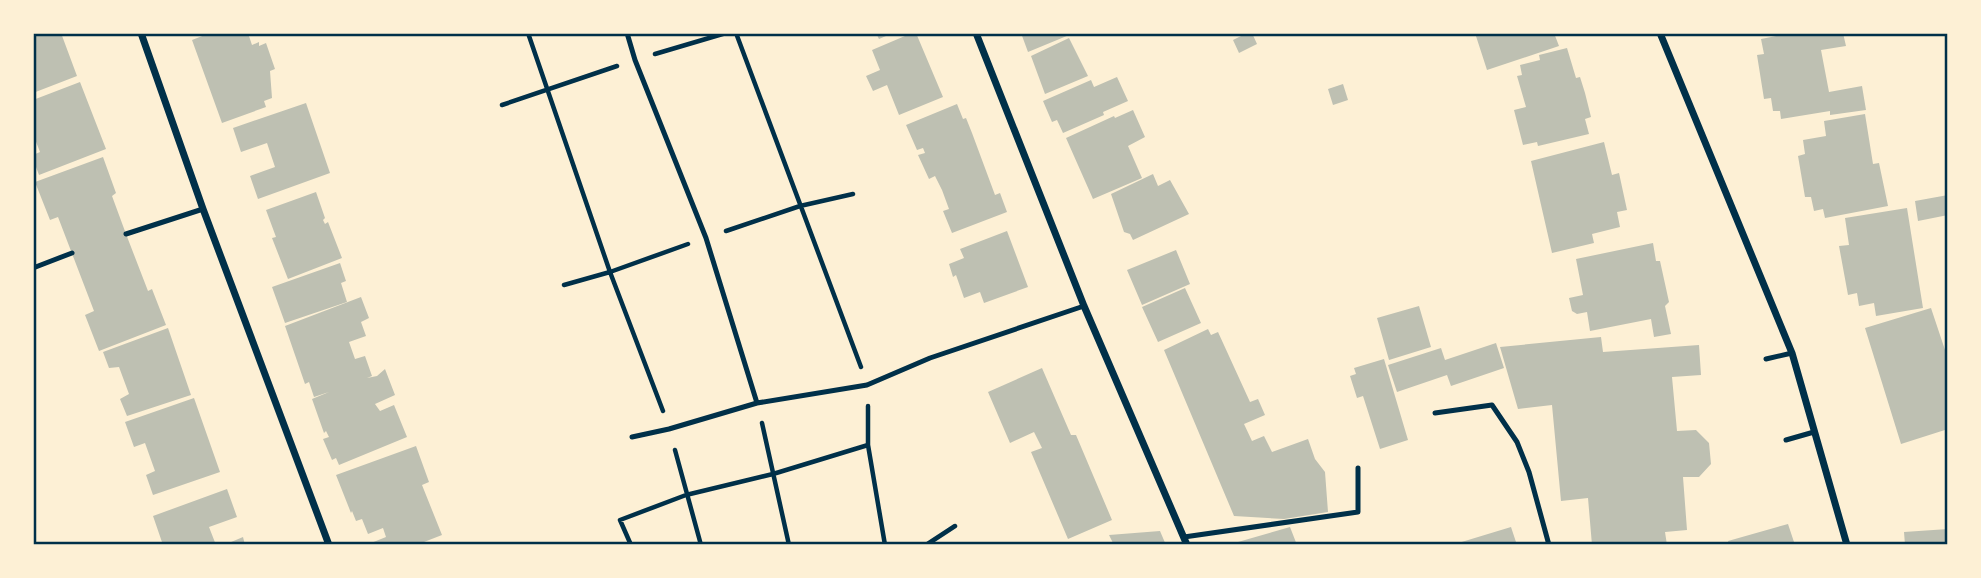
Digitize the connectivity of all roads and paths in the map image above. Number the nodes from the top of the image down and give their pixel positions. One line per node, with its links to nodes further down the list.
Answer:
1 (141, 33): 7 (street)
2 (527, 33): 17 (path)
3 (627, 33): 15 (lane)
4 (736, 33): 14 (path)
5 (976, 33): 11 (street)
6 (1660, 33): 12 (street)
7 (203, 209): 8 (lane); 27 (street)
8 (126, 234)
9 (72, 253): 10 (lane)
10 (33, 268)
11 (1084, 306): 14 (lane); 26 (street)
12 (1792, 353): 13 (lane); 18 (street)
13 (1766, 359)
14 (867, 385): 15 (lane); 21 (path)
15 (757, 403): 17 (lane); 23 (path)
16 (1435, 413): 33 (lane)
17 (669, 429): 19 (lane); 24 (path)
18 (1814, 432): 20 (lane); 34 (street)
19 (632, 436)
20 (1786, 440)
21 (868, 444): 23 (path); 31 (path)
22 (1358, 468): 26 (lane)
23 (773, 474): 24 (path); 30 (path)
24 (686, 495): 28 (path); 29 (path)
25 (955, 526): 32 (path)
26 (1186, 541)
27 (329, 545)
28 (631, 545)
29 (701, 545)
30 (789, 545)
31 (886, 545)
32 (926, 545)
33 (1549, 545)
34 (1846, 545)

